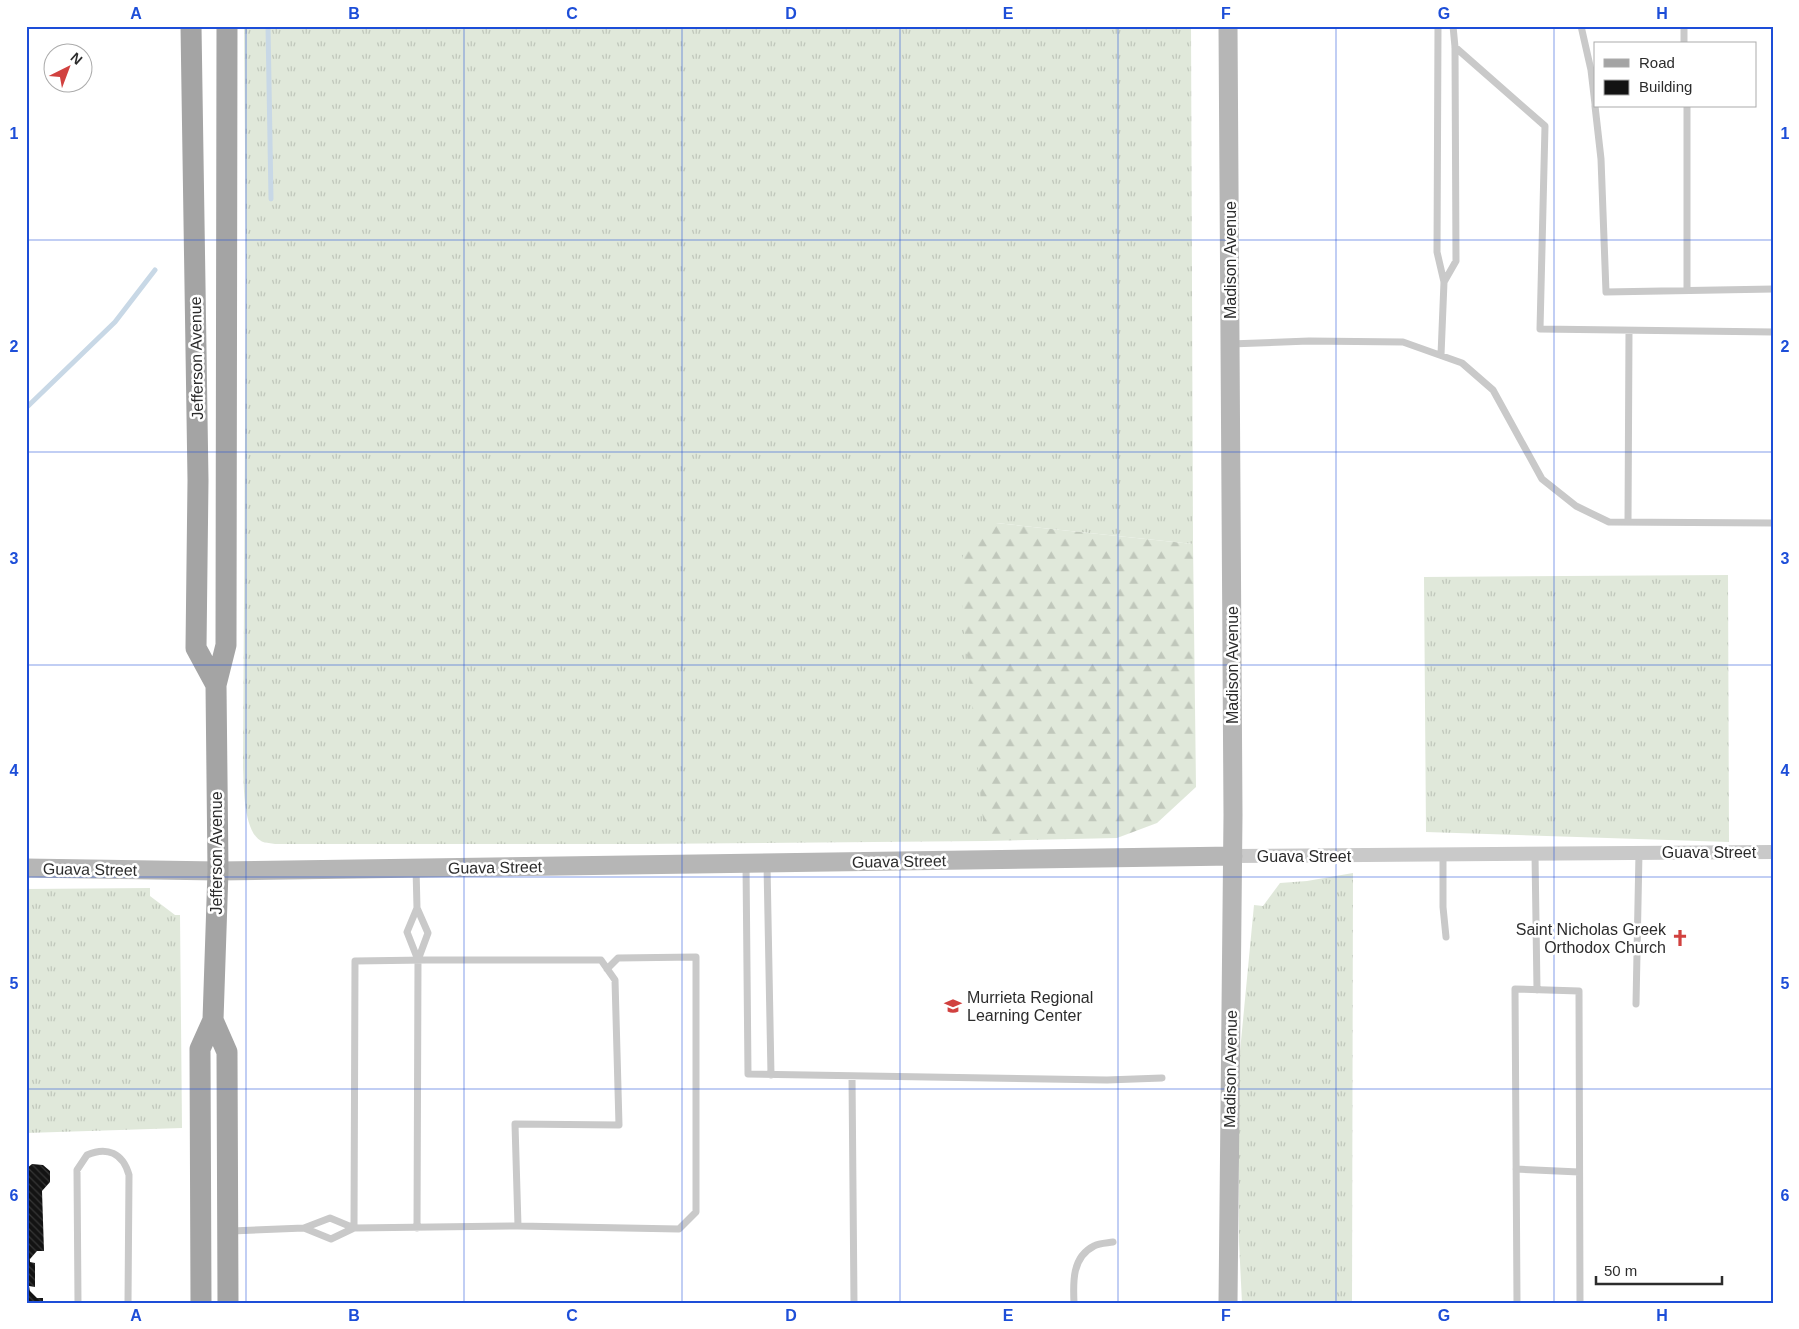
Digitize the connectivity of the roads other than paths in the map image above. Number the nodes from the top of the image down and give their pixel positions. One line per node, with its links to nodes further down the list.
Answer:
1 (191, 26): 22 (main road, Jefferson Avenue)
2 (227, 26): 22 (main road, Jefferson Avenue)
3 (1228, 26): 18 (street, Madison Avenue)
4 (1438, 26): 13 (lane)
5 (1453, 26): 9 (lane)
6 (1581, 26): 10 (lane)
7 (1684, 26): 8 (lane)
8 (1684, 42)
9 (1455, 48): 13 (lane); 16 (lane)
10 (1594, 93)
11 (1595, 108): 15 (lane)
12 (1687, 108): 15 (lane)
13 (1444, 282): 19 (lane)
14 (1773, 289): 15 (lane)
15 (1687, 290)
16 (1629, 331): 17 (lane); 20 (lane)
17 (1773, 332)
18 (1230, 344): 19 (lane); 27 (street, Madison Avenue)
19 (1441, 355): 20 (lane)
20 (1628, 522): 21 (lane)
21 (1773, 523)
22 (216, 685): 32 (main road, Jefferson Avenue)
23 (1773, 852): 24 (street, Guava Street)
24 (1639, 853): 26 (street, Guava Street); 38 (lane)
25 (1443, 854): 26 (street, Guava Street); 27 (street, Guava Street); 34 (lane)
26 (1536, 854): 37 (lane)
27 (1232, 856): 29 (street, Guava Street); 57 (street, Madison Avenue)
28 (746, 863): 29 (street, Guava Street); 31 (street, Guava Street); 40 (lane)
29 (767, 863): 40 (lane)
30 (26, 868): 32 (street, Guava Street)
31 (416, 868): 32 (street, Guava Street); 33 (lane)
32 (218, 871): 39 (main road, Jefferson Avenue)
33 (417, 908): 35 (lane); 35 (lane)
34 (1446, 937)
35 (418, 960): 36 (lane); 47 (lane); 48 (lane)
36 (607, 969): 45 (lane); 45 (lane)
37 (1537, 990): 43 (lane); 44 (lane)
38 (1636, 1004)
39 (213, 1020): 49 (main road, Jefferson Avenue); 53 (main road, Jefferson Avenue)
40 (771, 1075): 41 (lane)
41 (852, 1076): 42 (lane); 55 (lane)
42 (1162, 1078)
43 (1516, 1169): 44 (lane); 58 (lane)
44 (1580, 1172): 59 (lane)
45 (518, 1226): 48 (lane)
46 (304, 1228): 47 (lane); 47 (lane); 49 (lane)
47 (354, 1228): 48 (lane)
48 (417, 1228)
49 (228, 1231): 54 (main road, Jefferson Avenue)
50 (1113, 1242): 56 (lane)
51 (78, 1303): 52 (lane)
52 (128, 1303)
53 (201, 1303)
54 (228, 1303)
55 (854, 1303)
56 (1074, 1303)
57 (1228, 1303)
58 (1518, 1303)
59 (1580, 1303)

